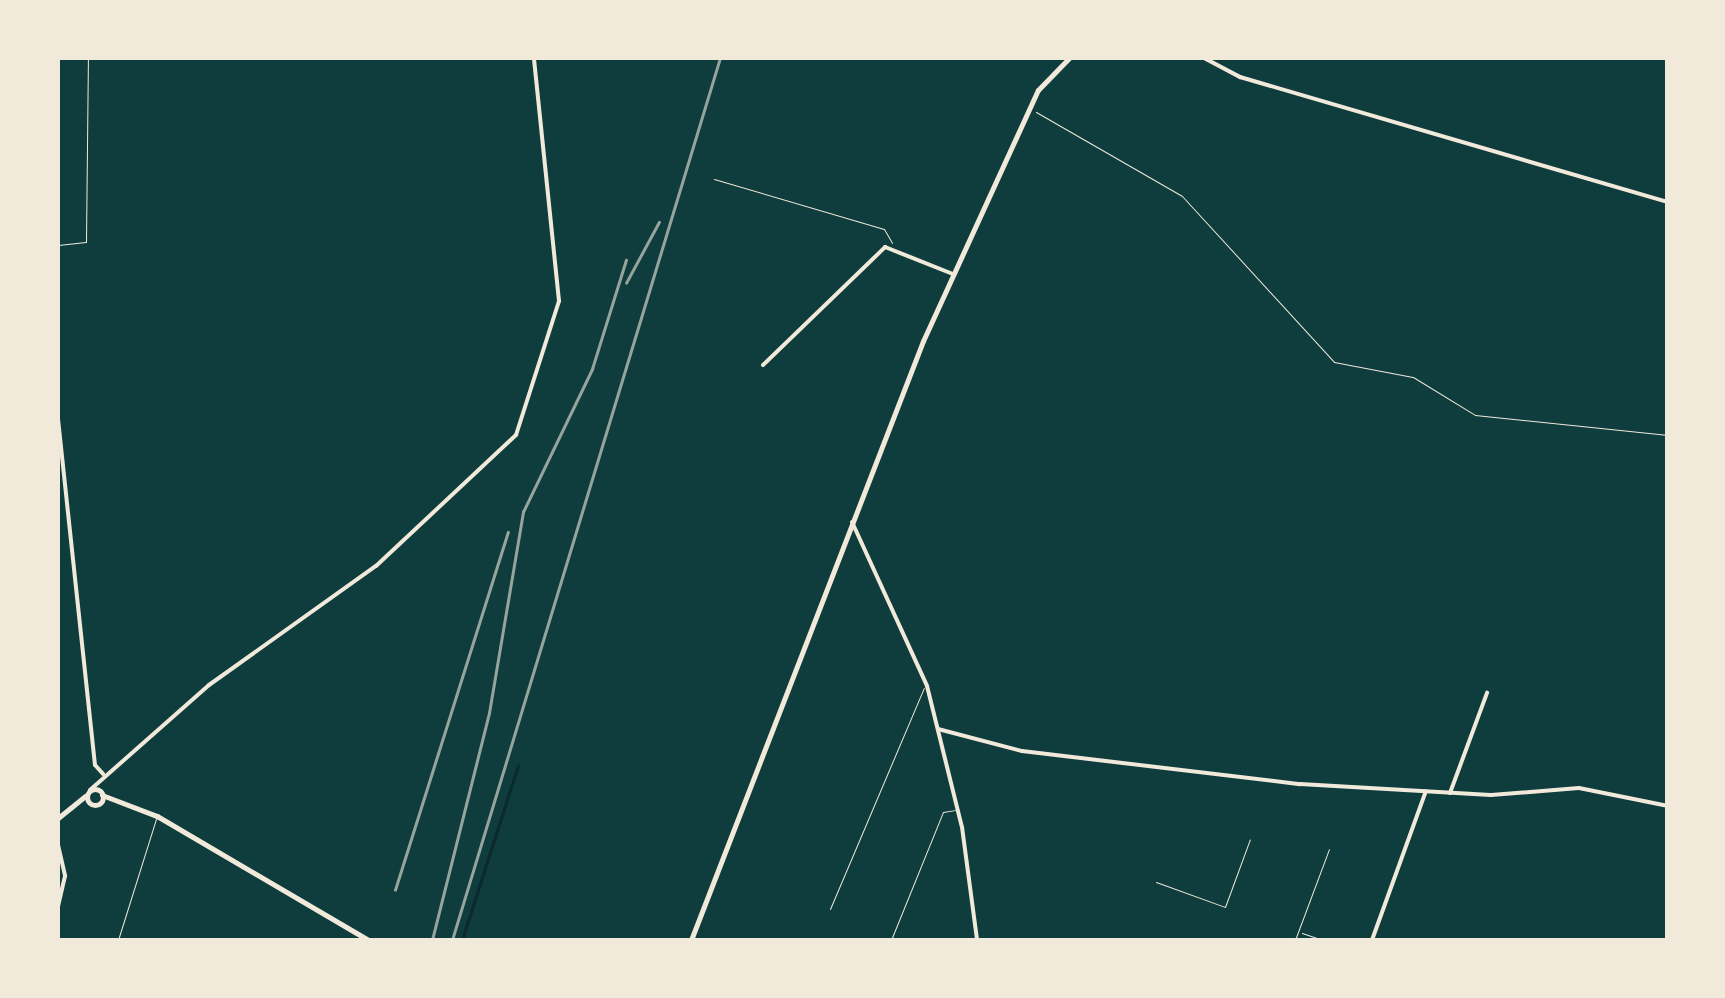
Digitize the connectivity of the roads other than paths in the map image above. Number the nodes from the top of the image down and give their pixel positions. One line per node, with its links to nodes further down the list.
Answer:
1 (534, 58): 12 (street)
2 (1069, 58): 5 (street)
3 (1204, 58): 4 (street)
4 (1668, 202)
5 (953, 274): 6 (street); 8 (street)
6 (763, 365)
7 (58, 419): 12 (street)
8 (852, 522): 9 (street); 32 (street)
9 (927, 686): 11 (street); 27 (lane)
10 (1487, 692): 15 (street)
11 (938, 729): 13 (street); 21 (street)
12 (103, 774): 14 (street); 16 (street)
13 (1426, 791): 15 (street); 37 (street)
14 (89, 792): 16 (street); 17 (street); 20 (street)
15 (1450, 793): 19 (street)
16 (102, 794): 17 (street); 18 (street)
17 (95, 804): 18 (street); 20 (street)
18 (122, 804): 22 (street)
19 (1668, 806)
20 (74, 807): 23 (street)
21 (958, 810): 33 (lane); 34 (street)
22 (157, 816): 30 (lane); 31 (street)
23 (58, 818)
24 (58, 845): 26 (street)
25 (1329, 848): 29 (lane)
26 (58, 907)
27 (830, 910)
28 (1292, 930): 29 (lane)
29 (1298, 932): 35 (lane); 36 (lane)
30 (118, 940)
31 (368, 940)
32 (691, 940)
33 (891, 940)
34 (976, 940)
35 (1296, 940)
36 (1322, 940)
37 (1372, 940)

